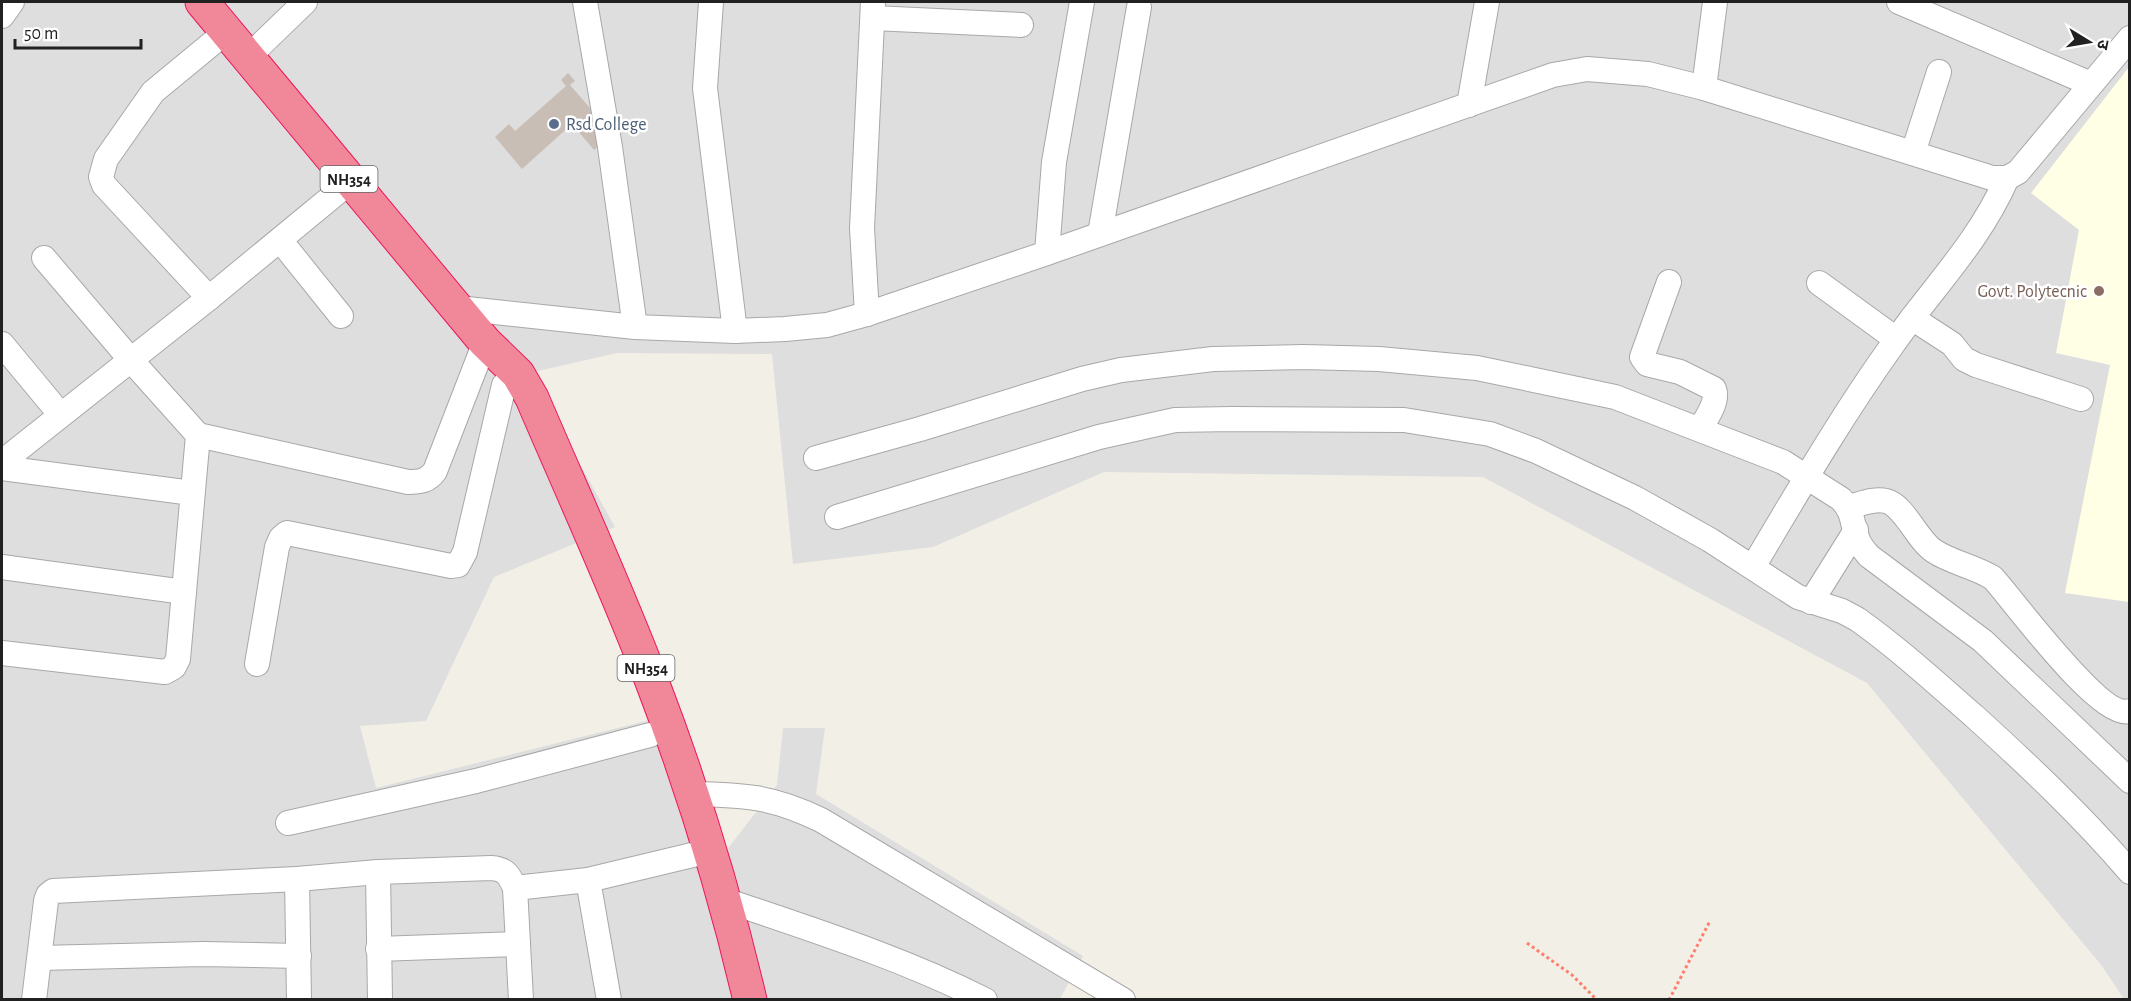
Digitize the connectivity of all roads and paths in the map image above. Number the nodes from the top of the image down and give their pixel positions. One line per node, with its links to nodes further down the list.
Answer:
1 (12, 2): 12 (street)
2 (202, 2): 14 (highway, NH354)
3 (305, 2): 16 (street)
4 (585, 2): 35 (street)
5 (711, 2): 36 (street)
6 (1082, 2): 26 (street)
7 (1487, 2): 20 (street)
8 (1714, 2): 19 (street)
9 (1899, 2): 18 (street)
10 (1139, 7): 24 (street)
11 (873, 10): 13 (street); 32 (street)
12 (2, 16)
13 (1022, 25)
14 (227, 31): 16 (highway, NH354); 30 (street)
15 (2130, 38): 18 (street)
16 (247, 58): 23 (highway, NH354)
17 (1939, 72): 21 (street)
18 (2091, 84): 22 (street)
19 (1704, 88): 20 (street); 21 (street)
20 (1469, 105): 24 (street)
21 (1913, 153): 22 (street)
22 (2007, 178): 34 (street)
23 (351, 181): 25 (street); 31 (highway, NH354)
24 (1100, 234): 26 (street)
25 (280, 240): 30 (street); 33 (street)
26 (1047, 253): 32 (street)
27 (44, 258): 39 (street)
28 (1669, 282): 43 (street)
29 (1819, 283): 37 (street)
30 (209, 298): 39 (street)
31 (458, 308): 35 (street); 40 (highway, NH354)
32 (867, 314): 36 (street)
33 (341, 316)
34 (1912, 318): 37 (street); 41 (street)
35 (635, 327): 36 (street)
36 (735, 331)
37 (1896, 339): 48 (street)
38 (2, 344): 42 (street)
39 (130, 359): 42 (street); 44 (street)
40 (496, 361): 44 (street); 58 (street); 60 (highway, NH354); 62 (highway, NH354)
41 (2081, 399)
42 (60, 414): 46 (street)
43 (1700, 429): 45 (street); 48 (street)
44 (198, 435): 49 (street)
45 (816, 458)
46 (2, 462)
47 (2, 468): 49 (street)
48 (1808, 476): 50 (street); 54 (street)
49 (192, 492): 55 (street)
50 (1849, 507): 52 (street); 59 (street)
51 (837, 517): 54 (street)
52 (1856, 530): 56 (street); 61 (street)
53 (2, 567): 55 (street)
54 (1753, 567): 56 (street)
55 (184, 592): 57 (street)
56 (1811, 602): 66 (street)
57 (2, 653)
58 (257, 664)
59 (2130, 711)
60 (650, 735): 63 (street); 64 (highway, NH354)
61 (2130, 781)
62 (692, 794): 64 (highway, NH354); 85 (street)
63 (288, 823)
64 (699, 854): 68 (street); 70 (highway, NH354); 82 (highway, NH354)
65 (378, 872): 67 (street); 69 (street); 74 (street)
66 (2130, 873)
67 (297, 879): 75 (street); 76 (street)
68 (588, 880): 69 (street); 81 (street)
69 (515, 888): 73 (street)
70 (725, 900): 83 (highway, NH354); 84 (street)
71 (1710, 921): 87 (path)
72 (1527, 943): 86 (path)
73 (518, 944): 74 (street); 80 (street)
74 (378, 949): 79 (street)
75 (299, 956): 76 (street); 78 (street)
76 (40, 958): 77 (street)
77 (34, 999)
78 (299, 999)
79 (380, 999)
80 (521, 999)
81 (609, 999)
82 (729, 999)
83 (750, 999)
84 (986, 999)
85 (1123, 999)
86 (1597, 999)
87 (1669, 999)

